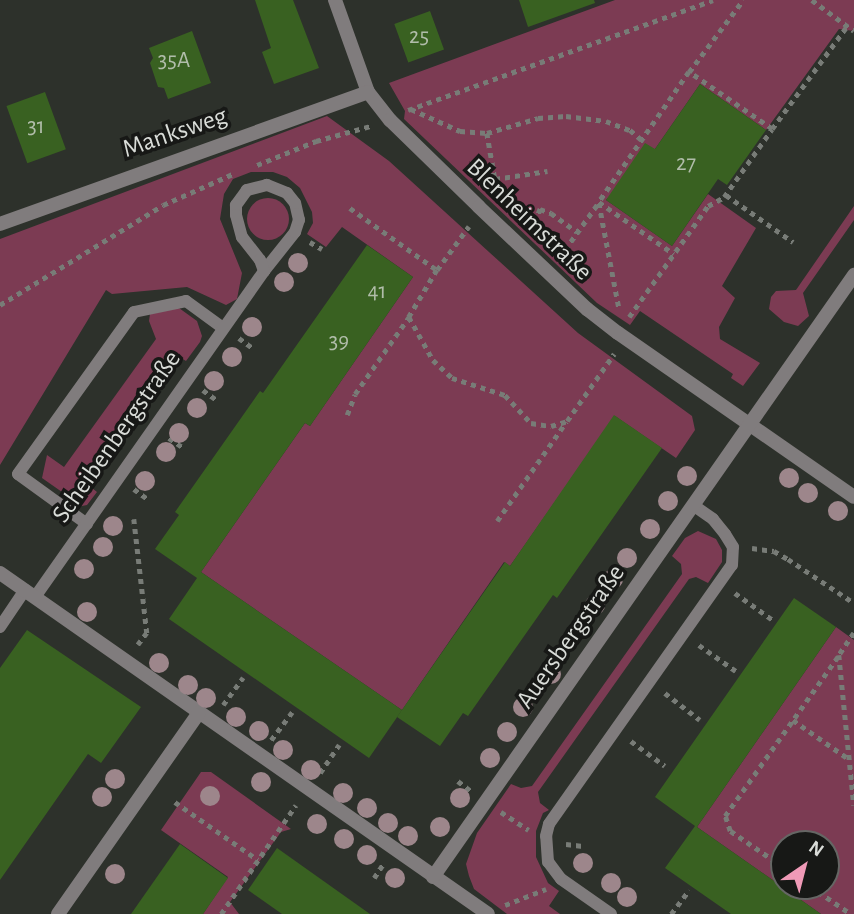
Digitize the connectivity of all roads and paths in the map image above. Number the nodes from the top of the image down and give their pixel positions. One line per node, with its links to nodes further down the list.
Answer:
1 (335, 0): 8 (street, Blenheimstraße)
2 (713, 0): 9 (path)
3 (743, 0): 7 (path)
4 (812, 0): 5 (path)
5 (847, 26): 6 (path); 11 (path)
6 (854, 31)
7 (690, 72): 11 (path); 14 (path)
8 (368, 92): 21 (street, Blenheimstraße); 23 (street, Manksweg)
9 (411, 109): 10 (path); 13 (path)
10 (405, 111)
11 (772, 130): 19 (path)
12 (358, 131): 15 (path)
13 (488, 133): 14 (path); 18 (path)
14 (642, 140): 20 (path)
15 (255, 165)
16 (243, 170): 32 (path)
17 (547, 171): 18 (path)
18 (495, 178): 21 (path)
19 (726, 195): 25 (path); 27 (path)
20 (599, 202): 24 (path); 27 (path); 35 (path)
21 (479, 207): 26 (street, Blenheimstraße); 28 (path)
22 (351, 208): 28 (path)
23 (0, 224)
24 (577, 232): 26 (path); 30 (path)
25 (793, 242)
26 (526, 251): 30 (street, Blenheimstraße)
27 (674, 254): 35 (path)
28 (437, 270): 33 (path)
29 (264, 271): 29 (lane, Scheibenbergstraße); 34 (lane, Scheibenbergstraße)
30 (548, 273): 35 (street, Blenheimstraße)
31 (854, 275): 39 (street)
32 (0, 305)
33 (409, 317): 37 (path); 38 (path)
34 (223, 328): 44 (lane, Scheibenbergstraße); 44 (lane)
35 (620, 330): 39 (street, Blenheimstraße)
36 (614, 354): 38 (path)
37 (346, 415)
38 (567, 421): 43 (path)
39 (749, 425): 40 (street, Blenheimstraße); 41 (street, Auersbergstraße)
40 (854, 497)
41 (694, 505): 45 (lane); 73 (street, Auersbergstraße)
42 (134, 519): 55 (path)
43 (497, 521)
44 (88, 524): 48 (lane, Scheibenbergstraße)
45 (733, 547): 47 (lane); 49 (path)
46 (0, 573): 48 (street)
47 (720, 582): 50 (path); 53 (lane)
48 (30, 594): 51 (lane, Scheibenbergstraße); 55 (street)
49 (854, 603)
50 (773, 620)
51 (0, 627)
52 (854, 633): 54 (path)
53 (684, 634): 56 (path); 58 (lane)
54 (839, 655): 62 (path); 66 (path)
55 (126, 661): 60 (street)
56 (736, 671)
57 (243, 677): 60 (path)
58 (650, 682): 61 (path); 63 (lane)
59 (292, 712): 65 (path)
60 (205, 717): 65 (street); 78 (street)
61 (700, 720)
62 (793, 720): 66 (path); 71 (path)
63 (616, 730): 67 (path); 74 (lane)
64 (339, 745): 68 (path)
65 (261, 756): 68 (street)
66 (849, 759): 70 (path)
67 (665, 766)
68 (308, 789): 72 (path); 73 (street)
69 (175, 802): 72 (path)
70 (854, 805)
71 (770, 858)
72 (258, 860): 79 (path)
73 (433, 877): 77 (street)
74 (561, 879): 77 (path); 80 (lane)
75 (689, 890): 81 (path)
76 (830, 900): 82 (path)
77 (494, 910)
78 (58, 914)
79 (221, 914)
80 (611, 914)
81 (671, 914)
82 (851, 914)

